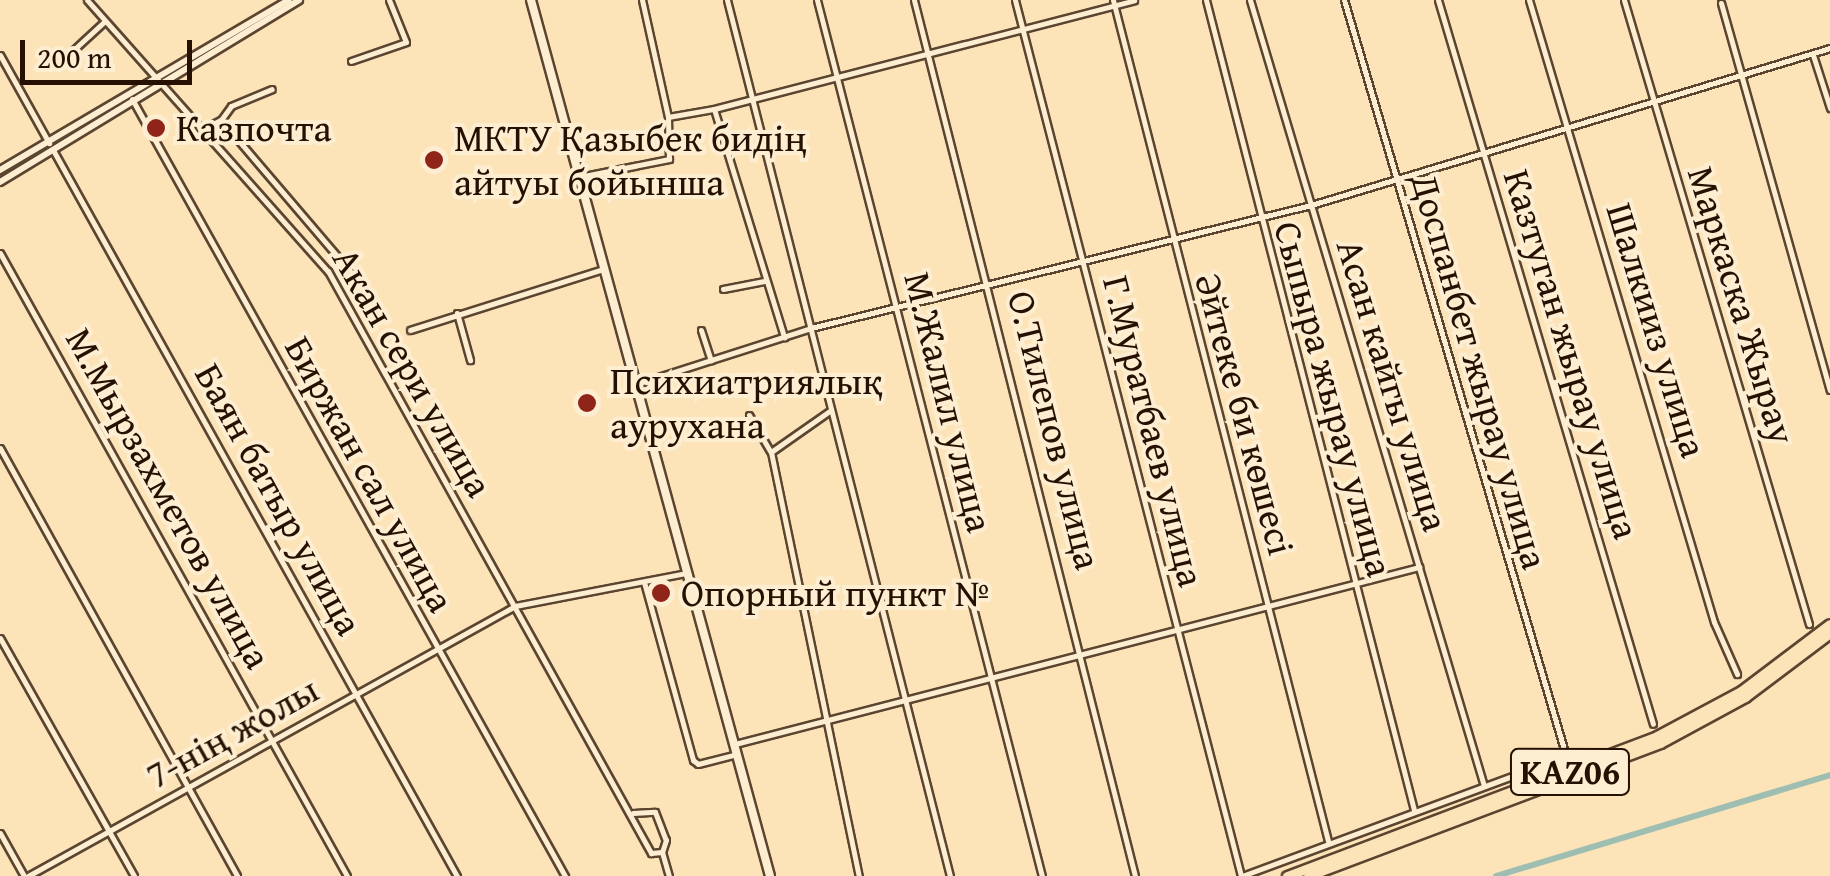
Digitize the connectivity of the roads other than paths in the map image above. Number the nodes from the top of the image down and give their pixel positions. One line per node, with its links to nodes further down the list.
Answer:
1 (87, 0): 20 (street, Акан сери улица)
2 (289, 0): 30 (street)
3 (299, 0): 30 (street)
4 (389, 0): 27 (street)
5 (531, 0): 44 (main road)
6 (642, 0): 37 (street)
7 (727, 0): 33 (street)
8 (817, 0): 28 (street, М.Жалил улица)
9 (914, 0): 25 (street, О.Тилепов улица)
10 (1015, 0): 21 (street, Г.Муратбаев улица)
11 (1134, 0): 18 (street)
12 (1206, 0): 48 (street, Сыпыра жырау улица)
13 (1250, 0): 47 (street, Асан кайгы улица)
14 (1344, 0): 45 (street, Доспанбет жырау улица)
15 (1438, 0): 42 (street, Казтуган жырау улица)
16 (1529, 0): 39 (street, Шалкииз улица)
17 (1624, 0): 34 (street, Маркаска Жырау)
18 (1114, 3): 21 (street); 49 (street, Әйтеке би көшесі)
19 (1721, 3): 29 (street)
20 (105, 21): 26 (street); 30 (street, Акан сери улица)
21 (1024, 32): 25 (street); 51 (street, Г.Муратбаев улица)
22 (1830, 48): 24 (street)
23 (0, 55): 41 (street, Баян батыр улица)
24 (1813, 55): 29 (street); 35 (street)
25 (929, 56): 28 (street); 54 (street, О.Тилепов улица)
26 (73, 61)
27 (351, 61)
28 (838, 78): 33 (street); 57 (street, М.Жалил улица)
29 (1740, 78): 34 (street); 66 (street)
30 (160, 82): 32 (street); 40 (street, Акан сери улица)
31 (272, 88): 38 (street)
32 (132, 99): 41 (street); 82 (street, Биржан сал улица)
33 (753, 101): 36 (street); 59 (street)
34 (1653, 101): 39 (street); 77 (street, Маркаска Жырау)
35 (1830, 108)
36 (714, 109): 37 (street); 53 (street)
37 (668, 117): 44 (street)
38 (220, 120): 40 (street); 55 (street)
39 (1568, 126): 42 (street); 84 (street, Шалкииз улица)
40 (205, 128): 75 (street, Акан сери улица)
41 (51, 146): 43 (street); 46 (street); 86 (street, Баян батыр улица)
42 (1484, 152): 45 (street); 89 (street, Казтуган жырау улица)
43 (0, 170)
44 (579, 177): 52 (main road)
45 (1396, 178): 47 (street); 92 (street, Доспанбет жырау улица)
46 (0, 182)
47 (1311, 205): 48 (street); 71 (street, Асан кайгы улица)
48 (1259, 219): 49 (street); 74 (street, Сыпыра жырау улица)
49 (1171, 239): 51 (street); 76 (street, Әйтеке би көшесі)
50 (0, 253): 90 (street, М.Мырзахметов улица)
51 (1081, 259): 54 (street); 80 (street, Г.Муратбаев улица)
52 (604, 269): 58 (street); 65 (main road)
53 (766, 281): 56 (street); 62 (street)
54 (988, 282): 57 (street); 83 (street, О.Тилепов улица)
55 (362, 286)
56 (723, 289)
57 (896, 306): 59 (street); 85 (street, М.Жалил улица)
58 (457, 313): 60 (street); 63 (street)
59 (811, 328): 62 (street); 67 (street)
60 (410, 330)
61 (701, 330): 64 (street)
62 (784, 337): 64 (street)
63 (470, 360)
64 (711, 360): 65 (street)
65 (639, 383): 72 (main road)
66 (1830, 390)
67 (831, 410): 70 (street); 87 (street)
68 (749, 415): 70 (street)
69 (0, 448): 93 (street)
70 (771, 452): 88 (street)
71 (1420, 567): 74 (street); 92 (street, Асан кайгы улица)
72 (690, 572): 73 (street, 7-нің жолы); 91 (main road)
73 (644, 582): 75 (street, 7-нің жолы); 91 (street)
74 (1354, 586): 76 (street); 94 (street, Сыпыра жырау улица)
75 (515, 606): 82 (street, 7-нің жолы); 95 (street, Акан сери улица)
76 (1268, 609): 80 (street); 98 (street, Әйтеке би көшесі)
77 (1809, 624)
78 (1830, 624): 113 (highway, KАZ06)
79 (1830, 633): 114 (highway, KАZ06)
80 (1177, 634): 83 (street); 112 (street, Г.Муратбаев улица)
81 (0, 638): 96 (street)
82 (437, 649): 86 (street, 7-нің жолы); 105 (street, Биржан сал улица)
83 (1083, 658): 85 (street); 111 (street, О.Тилепов улица)
84 (1737, 674)
85 (992, 681): 87 (street); 110 (street, М.Жалил улица)
86 (356, 694): 90 (street, 7-нің жолы); 104 (street, Баян батыр улица)
87 (906, 702): 88 (street); 109 (street)
88 (828, 722): 91 (street); 108 (street)
89 (1653, 724)
90 (273, 741): 93 (street, 7-нің жолы); 103 (street, М.Мырзахметов улица)
91 (736, 749): 107 (main road)
92 (1484, 786): 94 (street)
93 (190, 788): 96 (street, 7-нің жолы); 102 (street)
94 (1414, 810): 98 (street)
95 (633, 813): 99 (street, Акан сери улица); 99 (street, Акан сери улица)
96 (108, 832): 100 (street, 7-нің жолы); 101 (street)
97 (0, 833): 100 (street)
98 (1328, 841): 112 (street)
99 (662, 852): 106 (street, Акан сери улица)
100 (26, 876)
101 (134, 876)
102 (238, 876)
103 (347, 876)
104 (457, 876)
105 (566, 876)
106 (669, 876)
107 (770, 876)
108 (859, 876)
109 (950, 876)
110 (1042, 876)
111 (1135, 876)
112 (1242, 876)
113 (1287, 876)
114 (1308, 876)

